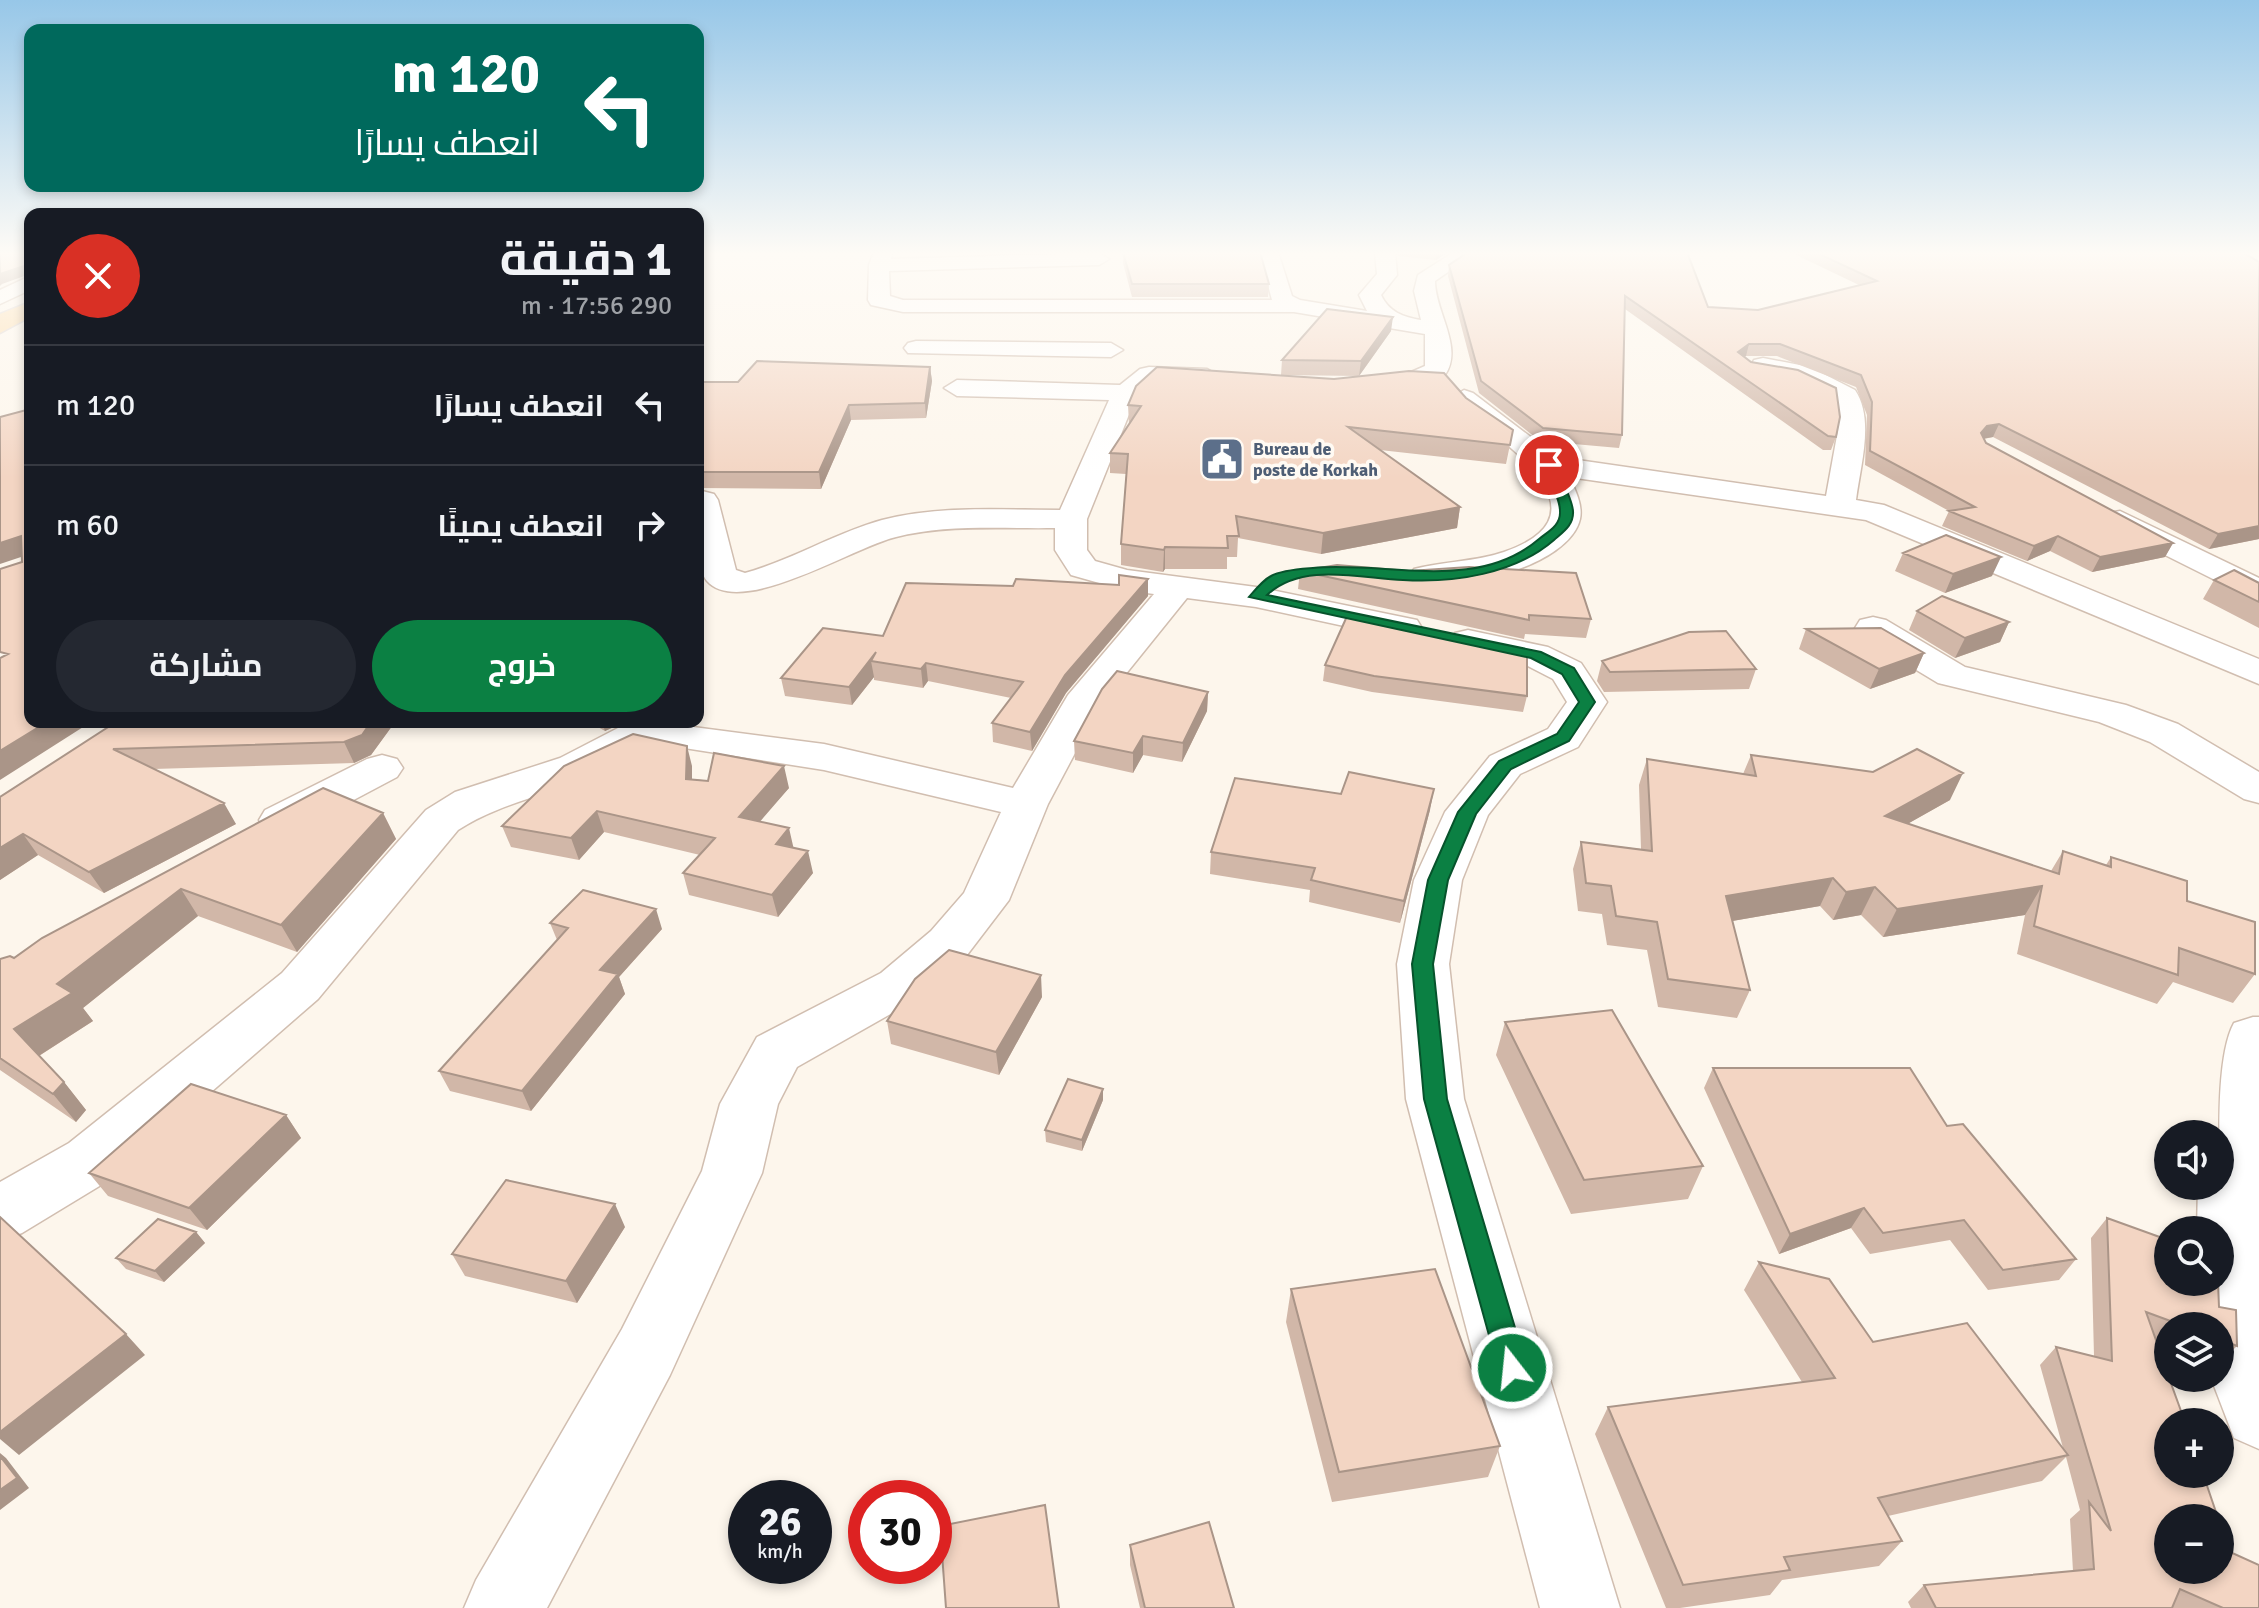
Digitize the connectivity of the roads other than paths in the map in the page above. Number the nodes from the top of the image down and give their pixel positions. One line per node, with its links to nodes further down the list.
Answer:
1 (1109, 327): 7 (street)
2 (1399, 327): 5 (street)
3 (1413, 327): 5 (street)
4 (1424, 327): 5 (street)
5 (1424, 332): 10 (street); 13 (street)
6 (916, 348): 7 (street)
7 (1111, 350): 12 (street)
8 (1749, 365): 15 (street)
9 (1239, 380): 12 (street)
10 (1327, 385)
11 (957, 388): 12 (street)
12 (1130, 391): 17 (street)
13 (1549, 465): 15 (street); 18 (street)
14 (704, 504): 17 (street)
15 (1840, 504): 22 (street)
16 (2098, 508): 20 (street)
17 (1071, 519): 19 (street)
18 (1395, 575)
19 (1178, 587): 25 (street); 32 (street)
20 (2259, 592)
21 (1873, 628): 24 (street)
22 (2259, 673)
23 (382, 768): 26 (street)
24 (2259, 790)
25 (1026, 804): 28 (street); 31 (street)
26 (238, 843)
27 (2259, 1038): 29 (street)
28 (0, 1214)
29 (2250, 1268): 30 (street)
30 (2259, 1413)
31 (504, 1608)
32 (1580, 1608)

